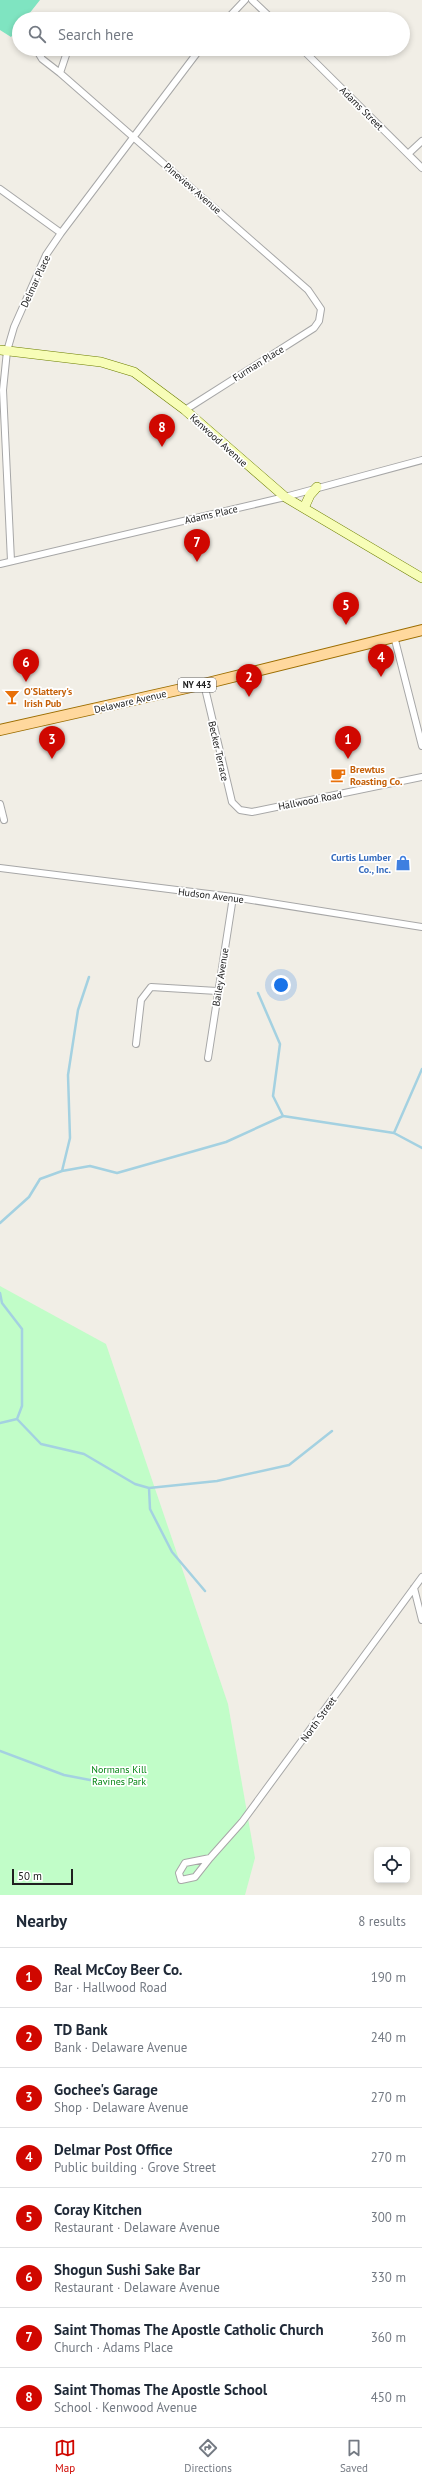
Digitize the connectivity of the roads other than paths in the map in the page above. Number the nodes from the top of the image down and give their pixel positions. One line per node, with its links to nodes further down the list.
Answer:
1 (245, 0): 3 (street)
2 (252, 0): 4 (street)
3 (234, 12)
4 (265, 12)
5 (40, 56): 9 (street, Pineview Avenue)
6 (66, 56): 9 (street)
7 (195, 56): 10 (street, Delmar Place)
8 (309, 56): 12 (street, Adams Street)
9 (60, 73): 10 (street, Pineview Avenue)
10 (134, 137): 15 (street, Delmar Place); 16 (street, Pineview Avenue)
11 (422, 141): 12 (street)
12 (408, 154): 13 (street, Adams Street)
13 (422, 168)
14 (0, 188): 15 (street)
15 (61, 233): 17 (street, Delmar Place)
16 (321, 309): 18 (street, Furman Place)
17 (3, 351): 18 (street, Kenwood Avenue); 23 (street, Delmar Place)
18 (185, 410): 21 (street, Kenwood Avenue)
19 (422, 460): 20 (street, Adams Place)
20 (317, 487): 21 (street, Adams Place); 22 (street)
21 (285, 496): 22 (street, Kenwood Avenue); 23 (street, Adams Place)
22 (304, 508): 25 (street, Kenwood Avenue)
23 (11, 561): 24 (street, Adams Place)
24 (0, 564)
25 (422, 578)
26 (422, 630): 27 (main road, Delaware Avenue / NY 443)
27 (394, 636): 28 (main road, Delaware Avenue / NY 443); 30 (street)
28 (204, 684): 29 (main road, Delaware Avenue / NY 443); 33 (street, Becker Terrace)
29 (0, 730)
30 (422, 746)
31 (422, 777): 33 (street, Hallwood Road)
32 (0, 804): 34 (street)
33 (244, 812)
34 (4, 820)
35 (0, 868): 36 (street, Hudson Avenue)
36 (233, 897): 37 (street, Hudson Avenue); 38 (street, Bailey Avenue)
37 (422, 927)
38 (217, 992): 39 (street); 40 (street, Bailey Avenue)
39 (136, 1044)
40 (208, 1058)
41 (422, 1577): 42 (street, North Street)
42 (414, 1588): 43 (street); 44 (street, North Street)
43 (422, 1620)
44 (210, 1858): 44 (street, North Street)

